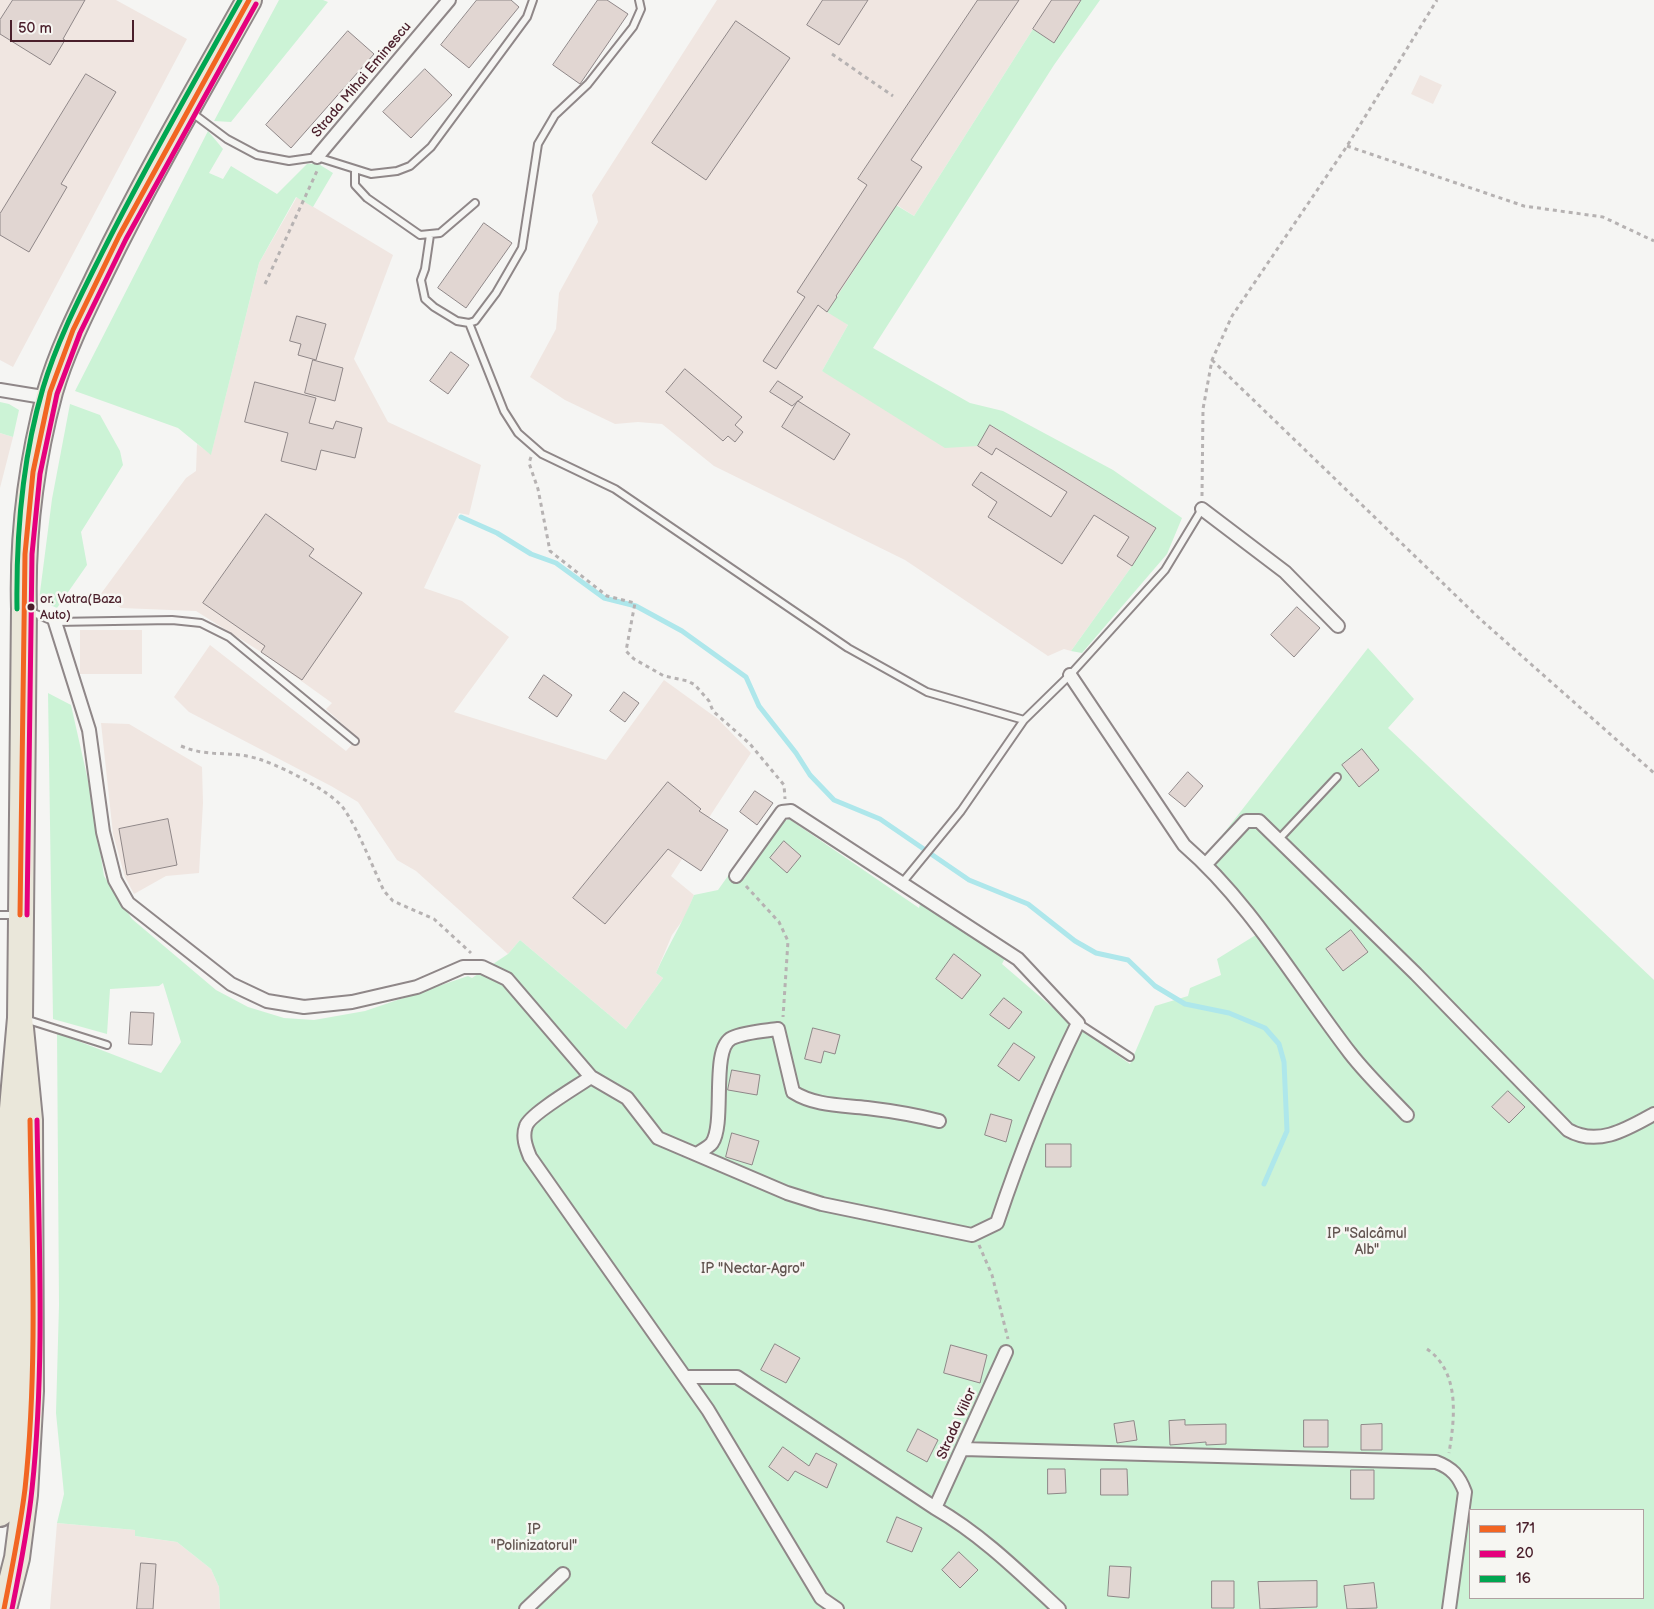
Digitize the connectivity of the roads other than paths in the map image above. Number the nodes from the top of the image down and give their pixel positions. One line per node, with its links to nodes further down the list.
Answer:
1 (249, 0): 5 (highway)
2 (450, 0): 6 (street, Strada Mihai Eminescu)
3 (533, 0): 7 (lane)
4 (639, 0): 10 (lane)
5 (188, 110): 6 (lane); 12 (highway)
6 (319, 158): 7 (lane)
7 (355, 171): 9 (lane)
8 (475, 203): 9 (lane)
9 (430, 236): 10 (lane)
10 (469, 323): 18 (lane)
11 (0, 390): 12 (street)
12 (49, 398): 14 (highway)
13 (1202, 509): 16 (street); 17 (lane)
14 (24, 609): 15 (lane); 25 (highway)
15 (55, 622): 19 (lane); 30 (street)
16 (1338, 626)
17 (1070, 675): 18 (lane); 22 (street)
18 (1024, 720): 24 (lane)
19 (355, 741)
20 (1337, 777): 21 (lane)
21 (1279, 839): 22 (street); 31 (street)
22 (1206, 864): 32 (street)
23 (736, 876): 24 (street)
24 (902, 883): 27 (street)
25 (10, 915): 26 (highway)
26 (20, 1018): 28 (lane); 39 (highway); 41 (highway)
27 (1078, 1023): 29 (lane); 34 (street)
28 (107, 1045)
29 (1130, 1057)
30 (591, 1077): 34 (street); 36 (street)
31 (1654, 1114)
32 (1407, 1115)
33 (939, 1121): 34 (street)
34 (697, 1154)
35 (1006, 1352): 37 (street, Strada Viilor)
36 (686, 1377): 38 (street); 43 (street)
37 (963, 1449): 38 (street, Strada Viilor); 45 (street)
38 (935, 1508): 44 (street)
39 (0, 1514)
40 (563, 1574): 42 (street)
41 (4, 1609)
42 (526, 1609)
43 (837, 1609)
44 (1058, 1609)
45 (1449, 1609)

